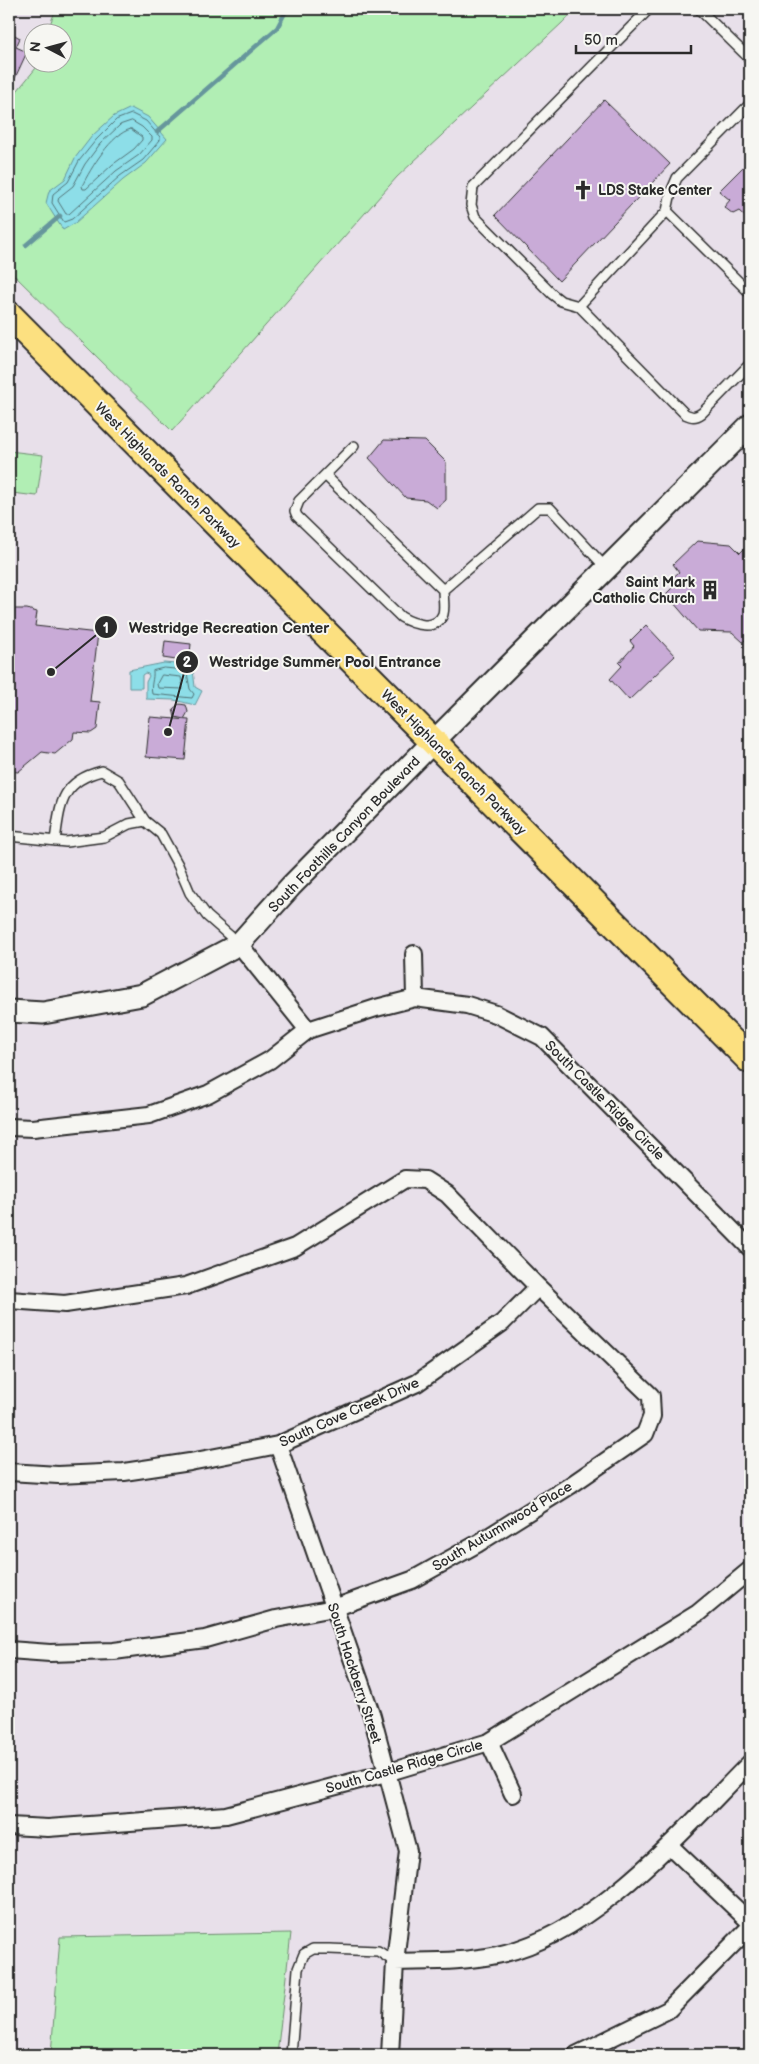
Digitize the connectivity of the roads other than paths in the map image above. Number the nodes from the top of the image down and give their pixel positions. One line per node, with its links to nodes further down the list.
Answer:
1 (649, 9): 7 (lane)
2 (699, 9): 3 (lane)
3 (750, 59)
4 (750, 104): 5 (lane)
5 (667, 210): 6 (lane); 7 (lane)
6 (750, 293)
7 (579, 306): 9 (lane)
8 (9, 315): 15 (main road, West Highlands Ranch Parkway)
9 (750, 364)
10 (750, 425): 13 (street, South Foothills Canyon Boulevard)
11 (354, 446): 12 (lane)
12 (325, 475): 14 (lane); 14 (lane)
13 (606, 569): 14 (lane); 15 (street, South Foothills Canyon Boulevard)
14 (443, 590)
15 (434, 741): 19 (street, South Foothills Canyon Boulevard); 24 (main road, West Highlands Ranch Parkway)
16 (145, 821): 18 (lane); 18 (lane); 19 (lane)
17 (9, 836): 18 (lane)
18 (55, 841)
19 (239, 944): 22 (street, South Foothills Canyon Boulevard); 23 (street)
20 (414, 954): 21 (street)
21 (416, 998): 23 (street, South Castle Ridge Circle); 26 (street, South Castle Ridge Circle)
22 (9, 1011)
23 (308, 1030): 25 (street, South Castle Ridge Circle)
24 (744, 1049)
25 (9, 1126)
26 (750, 1248)
27 (538, 1287): 28 (street, South Autumnwood Place); 29 (street, South Cove Creek Drive); 32 (street, South Autumnwood Place)
28 (9, 1300)
29 (278, 1445): 30 (street, South Cove Creek Drive); 32 (street, South Hackberry Street)
30 (9, 1472)
31 (750, 1570): 34 (street, South Castle Ridge Circle)
32 (334, 1608): 33 (street, South Autumnwood Place); 36 (street, South Hackberry Street)
33 (9, 1650)
34 (489, 1742): 36 (street, South Castle Ridge Circle); 37 (street)
35 (750, 1763): 39 (street)
36 (386, 1772): 38 (street, South Castle Ridge Circle); 42 (street, South Hackberry Street)
37 (513, 1794)
38 (9, 1826)
39 (669, 1845): 40 (street); 42 (street)
40 (750, 1922)
41 (750, 1927): 45 (street)
42 (395, 1962): 43 (lane); 44 (street, South Hackberry Street)
43 (291, 2055)
44 (390, 2055)
45 (576, 2055)

